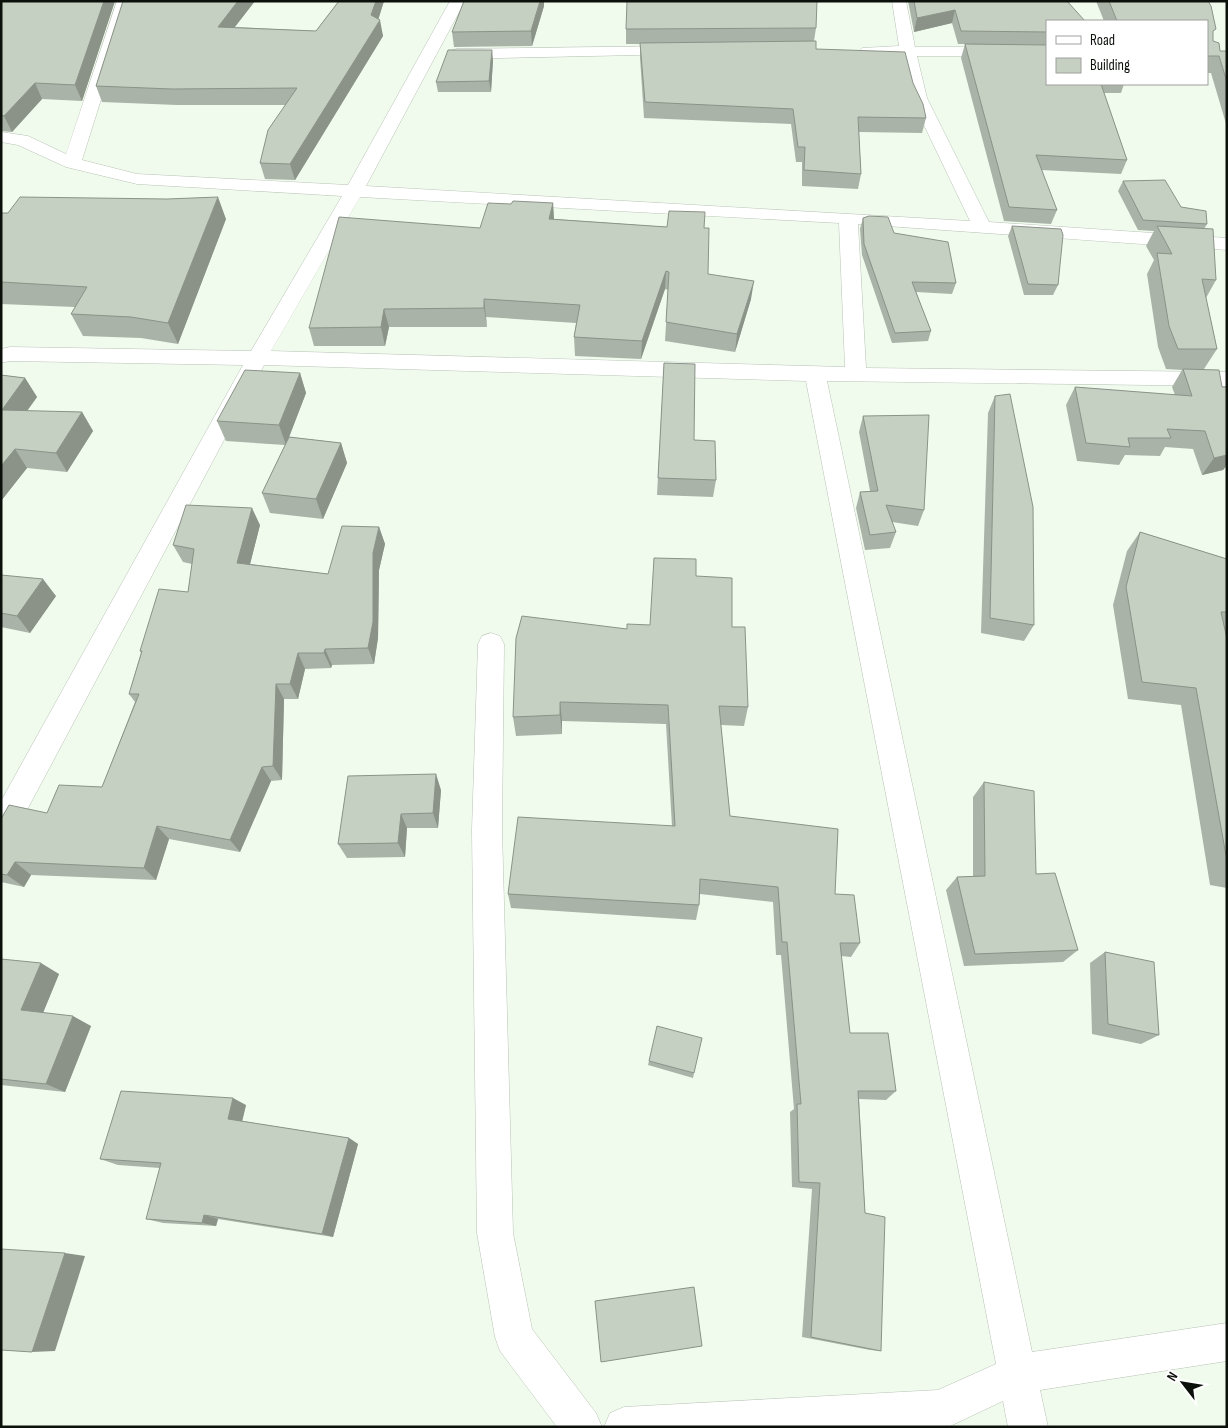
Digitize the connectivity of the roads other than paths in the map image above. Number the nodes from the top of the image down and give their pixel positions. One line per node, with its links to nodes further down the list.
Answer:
1 (125, 1): 10 (street)
2 (458, 1): 8 (street)
3 (899, 1): 6 (street)
4 (698, 50): 8 (street)
5 (858, 51): 6 (street)
6 (908, 52): 7 (street); 13 (street)
7 (1046, 52)
8 (429, 54): 11 (street)
9 (1, 137): 10 (street)
10 (72, 163): 11 (street)
11 (354, 191): 12 (street); 16 (street)
12 (848, 218): 13 (street); 18 (street)
13 (983, 228): 14 (street)
14 (1227, 244)
15 (1, 356): 16 (street)
16 (257, 358): 17 (street); 21 (street)
17 (815, 374): 18 (street); 23 (street)
18 (856, 374): 19 (street)
19 (1227, 379)
20 (491, 644): 25 (street)
21 (1, 830)
22 (1227, 1342): 23 (street)
23 (1018, 1374): 24 (street); 27 (street)
24 (836, 1421): 26 (street)
25 (582, 1427)
26 (624, 1427)
27 (1028, 1427)

